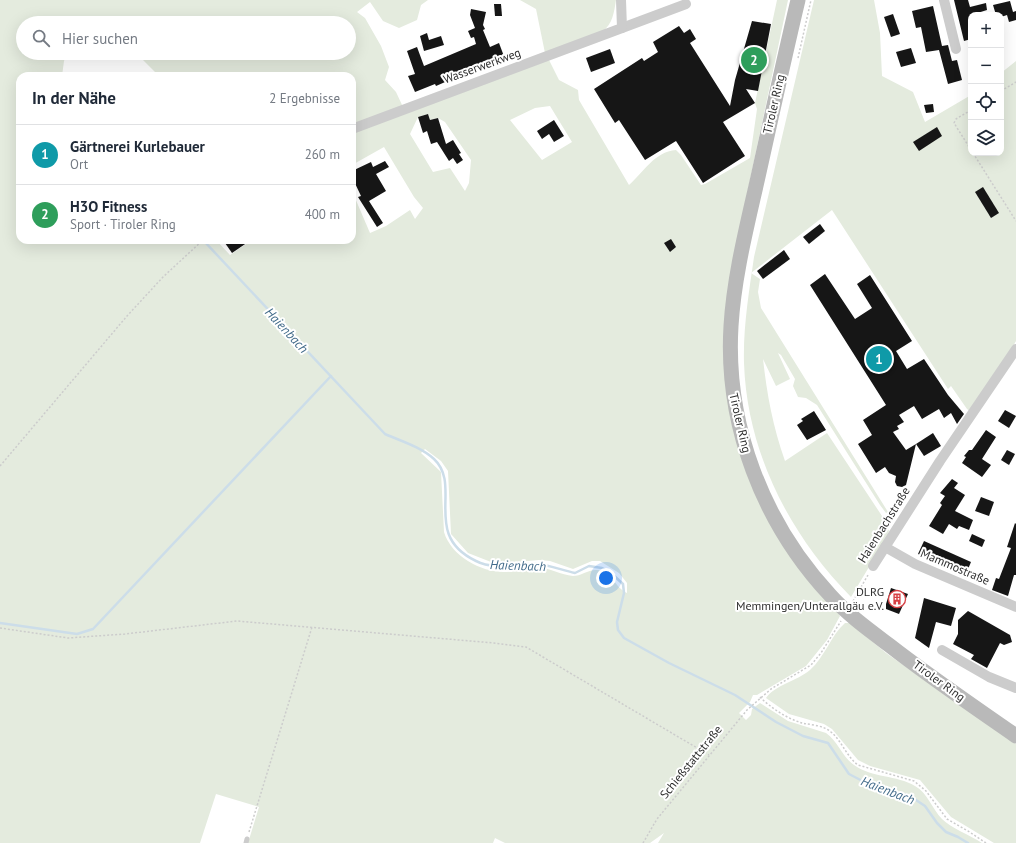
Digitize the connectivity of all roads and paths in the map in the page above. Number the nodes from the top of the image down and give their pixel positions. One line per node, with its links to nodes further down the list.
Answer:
1 (621, 0): 6 (street)
2 (798, 0): 21 (main road, Tiroler Ring)
3 (812, 0): 8 (path)
4 (944, 0): 7 (street)
5 (686, 4): 6 (street, Wasserwerkweg)
6 (622, 28): 12 (street, Wasserwerkweg)
7 (956, 49)
8 (796, 64)
9 (1016, 82): 10 (path)
10 (1004, 89)
11 (968, 112): 13 (path)
12 (356, 128)
13 (968, 145)
14 (975, 156): 15 (path)
15 (1016, 221)
16 (199, 244): 18 (path)
17 (1016, 349): 19 (street, Haienbachstraße)
18 (0, 466)
19 (885, 547): 20 (street, Haienbachstraße); 22 (street, Mammostraße)
20 (873, 566): 21 (path, Haienbachstraße)
21 (849, 605): 27 (path, Haienbachstraße); 28 (main road, Tiroler Ring)
22 (1016, 607)
23 (312, 627): 24 (path); 29 (path); 30 (path)
24 (0, 628)
25 (942, 650): 26 (street)
26 (1016, 688)
27 (760, 697): 29 (path, Schießstattstraße); 32 (path)
28 (1016, 736)
29 (709, 756): 31 (path, Schießstattstraße)
30 (246, 841)
31 (643, 843)
32 (986, 843)

